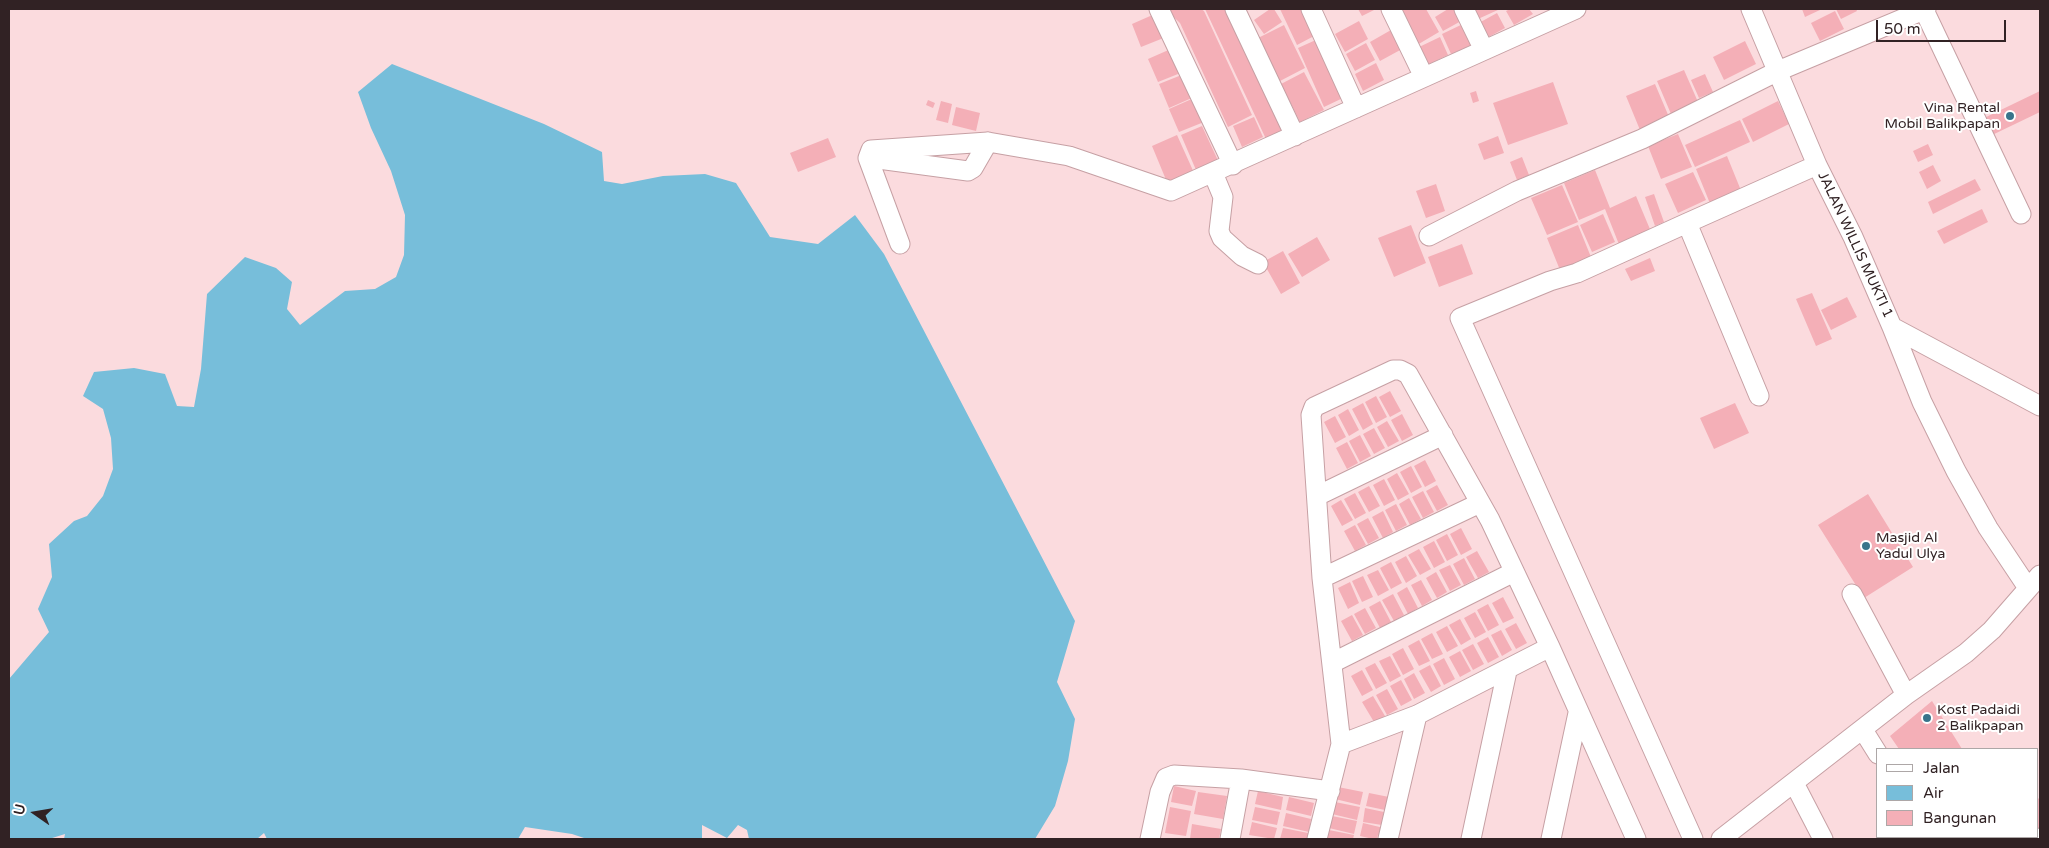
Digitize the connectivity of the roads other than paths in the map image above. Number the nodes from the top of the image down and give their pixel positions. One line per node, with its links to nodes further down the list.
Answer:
1 (1159, 9): 18 (street)
2 (1235, 9): 14 (street)
3 (1311, 9): 13 (street)
4 (1391, 9): 12 (street)
5 (1464, 9): 10 (street)
6 (1576, 9): 9 (street)
7 (1751, 9): 11 (street, JALAN WILLIS MUKTI 1)
8 (1925, 9): 11 (street); 20 (street)
9 (1545, 15): 10 (street)
10 (1484, 50): 12 (street)
11 (1778, 71): 17 (street, JALAN WILLIS MUKTI 1); 22 (street)
12 (1424, 77): 13 (street)
13 (1356, 108): 14 (street)
14 (1295, 136): 18 (street)
15 (988, 142): 16 (street); 16 (street); 19 (street)
16 (868, 158): 23 (street)
17 (1817, 164): 21 (street); 25 (street, JALAN WILLIS MUKTI 1)
18 (1233, 165): 19 (street)
19 (1217, 182): 24 (street)
20 (2021, 214)
21 (1686, 223): 26 (street); 54 (street)
22 (1429, 236)
23 (900, 244)
24 (1258, 264)
25 (1892, 327): 27 (street, JALAN WILLIS MUKTI 1); 33 (street)
26 (1759, 396)
27 (2040, 406)
28 (1443, 435): 29 (street); 29 (street); 30 (street)
29 (1317, 496): 32 (street)
30 (1480, 503): 31 (street); 32 (street)
31 (1514, 572): 35 (street); 36 (street)
32 (1322, 578): 36 (street)
33 (2034, 581): 38 (street)
34 (1852, 594): 38 (street)
35 (1550, 647): 37 (street); 39 (street)
36 (1332, 663): 42 (street)
37 (1507, 671): 40 (street); 51 (street)
38 (1906, 695): 41 (street)
39 (1578, 713): 52 (street); 53 (street)
40 (1417, 715): 42 (street); 50 (street)
41 (1863, 730): 43 (street); 45 (street)
42 (1340, 744): 46 (street)
43 (1876, 751)
44 (1241, 779): 46 (street); 47 (street); 48 (street)
45 (1794, 784): 55 (street); 56 (street)
46 (1330, 791): 49 (street)
47 (1150, 839)
48 (1230, 839)
49 (1317, 839)
50 (1388, 839)
51 (1471, 839)
52 (1551, 839)
53 (1636, 839)
54 (1693, 839)
55 (1721, 839)
56 (1824, 839)

